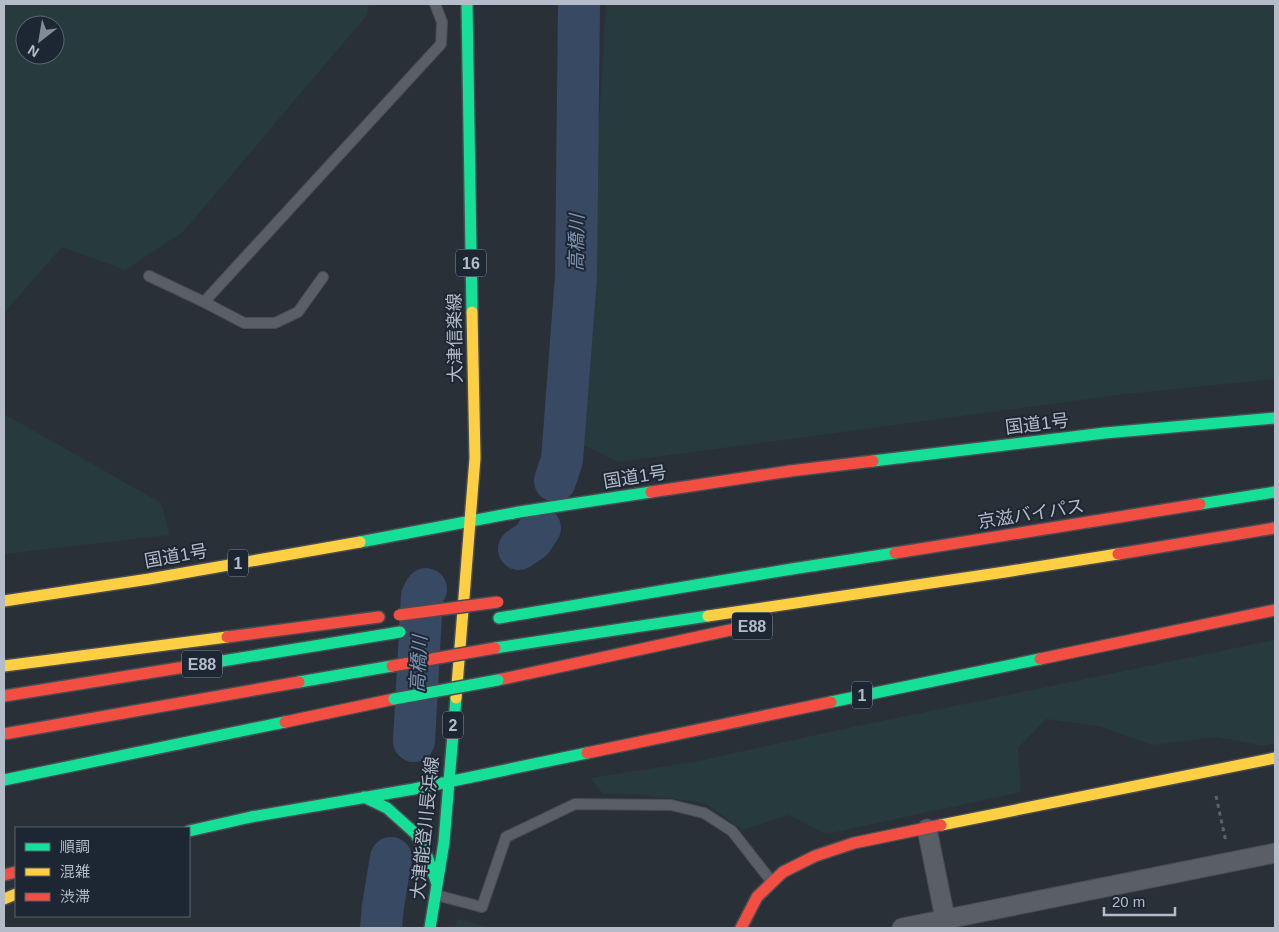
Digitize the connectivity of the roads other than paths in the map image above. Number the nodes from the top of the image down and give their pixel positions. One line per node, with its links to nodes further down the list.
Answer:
1 (435, 4): 5 (lane)
2 (467, 4): 8 (main road, 大津信楽線 / 16)
3 (150, 276): 5 (lane)
4 (324, 277): 5 (lane)
5 (204, 302)
6 (1275, 418): 8 (main road, 国道1号 / 1)
7 (1275, 492): 10 (main road, 京滋バイパス)
8 (471, 522): 13 (main road, 国道1号 / 1); 27 (main road, 大津能登川長浜線 / 2)
9 (1275, 528): 11 (main road, E88)
10 (792, 569): 12 (main road); 17 (main road)
11 (1005, 572): 15 (main road, E88); 24 (main road, E88, bridge)
12 (586, 592)
13 (4, 601)
14 (503, 602): 22 (main road, E88, bridge)
15 (830, 609)
16 (1275, 610): 27 (main road, 1)
17 (494, 618)
18 (469, 622): 19 (main road)
19 (449, 625)
20 (752, 626): 26 (main road, E88, bridge)
21 (405, 632): 23 (main road, E88)
22 (4, 666)
23 (4, 696)
24 (4, 734)
25 (1275, 758): 30 (main road)
26 (4, 780)
27 (449, 781): 28 (main road, 1); 35 (main road, 大津能登川長浜線 / 2)
28 (364, 798): 29 (main road, 1); 35 (main road)
29 (251, 817): 31 (main road, 1); 32 (main road)
30 (926, 829): 34 (main road); 36 (street)
31 (190, 831)
32 (190, 835)
33 (1275, 853): 36 (street)
34 (772, 882): 35 (lane); 38 (main road)
35 (436, 890): 37 (main road, 大津能登川長浜線 / 2)
36 (946, 924): 39 (street)
37 (430, 928)
38 (740, 928)
39 (902, 928)

